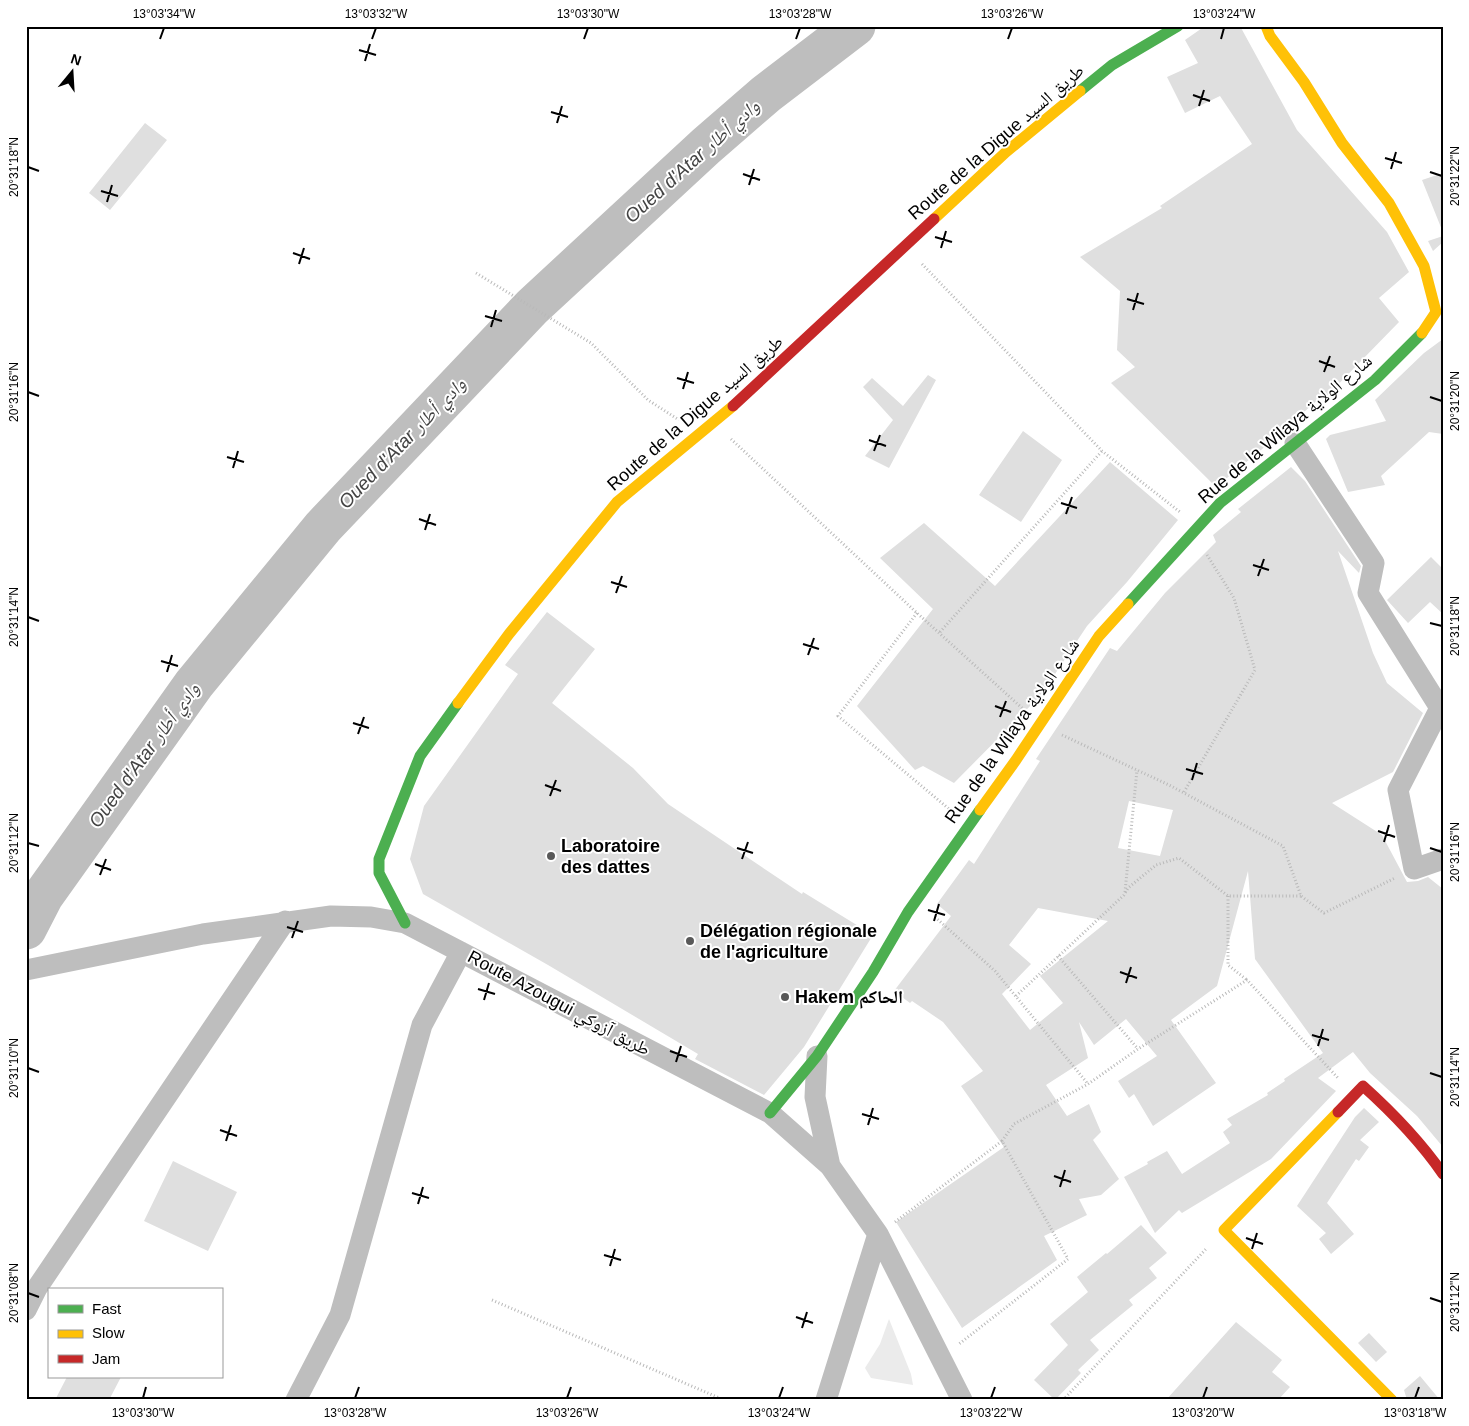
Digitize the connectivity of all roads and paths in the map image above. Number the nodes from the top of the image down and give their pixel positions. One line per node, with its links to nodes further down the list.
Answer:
1 (1178, 26): 3 (street, Route de la Digue طريق السيد)
2 (1266, 26): 7 (street, Rue de la Wilaya شارع الولاية)
3 (904, 246): 5 (street, Route de la Digue طريق السيد); 8 (path)
4 (476, 273): 6 (path)
5 (713, 422): 6 (street, Route de la Digue طريق السيد); 10 (path)
6 (700, 433): 25 (street, Route de la Digue طريق السيد)
7 (1295, 443): 9 (street, Rue de la Wilaya شارع الولاية); 12 (street)
8 (1102, 451): 9 (path); 11 (path)
9 (1195, 530): 14 (street, Rue de la Wilaya شارع الولاية); 16 (path)
10 (917, 613): 11 (path); 17 (path)
11 (940, 632): 14 (path)
12 (1421, 678): 13 (street); 19 (street)
13 (1443, 679)
14 (1040, 725): 15 (path); 17 (street, Rue de la Wilaya شارع الولاية)
15 (1137, 770): 16 (path); 20 (path)
16 (1184, 792): 22 (path)
17 (968, 825): 23 (street, Rue de la Wilaya شارع الولاية)
18 (1443, 859): 19 (street)
19 (1414, 869): 22 (path)
20 (1124, 895): 21 (path); 27 (path)
21 (1228, 896): 22 (path); 29 (path)
22 (1301, 896)
23 (917, 900): 30 (path); 32 (street, Rue de la Wilaya شارع الولاية)
24 (285, 922): 25 (street, Route Azougui طريق آزوكي); 28 (street, Route Azougui طريق آزوكي); 42 (street)
25 (405, 923): 26 (street, Route Azougui طريق آزوكي)
26 (462, 952): 35 (street, Route Azougui طريق آزوكي); 44 (street)
27 (1058, 956): 30 (path); 31 (path)
28 (26, 970)
29 (1248, 980): 31 (path); 34 (path)
30 (1016, 996): 33 (path)
31 (1138, 1048): 33 (path)
32 (817, 1056): 35 (street, Rue de la Wilaya شارع الولاية); 37 (street)
33 (1088, 1084): 36 (path)
34 (1354, 1096): 38 (street); 39 (street)
35 (770, 1113): 37 (street, Route Azougui طريق آزوكي)
36 (1002, 1141): 40 (path); 43 (path)
37 (830, 1166): 40 (street, Route Azougui طريق آزوكي)
38 (1443, 1174)
39 (1224, 1230): 48 (path); 49 (street)
40 (878, 1234): 43 (street, Route Azougui طريق آزوكي); 46 (street)
41 (492, 1300): 45 (path)
42 (26, 1310)
43 (941, 1358): 47 (street, Route Azougui طريق آزوكي)
44 (296, 1400)
45 (724, 1400)
46 (826, 1400)
47 (962, 1400)
48 (1063, 1400)
49 (1392, 1400)

